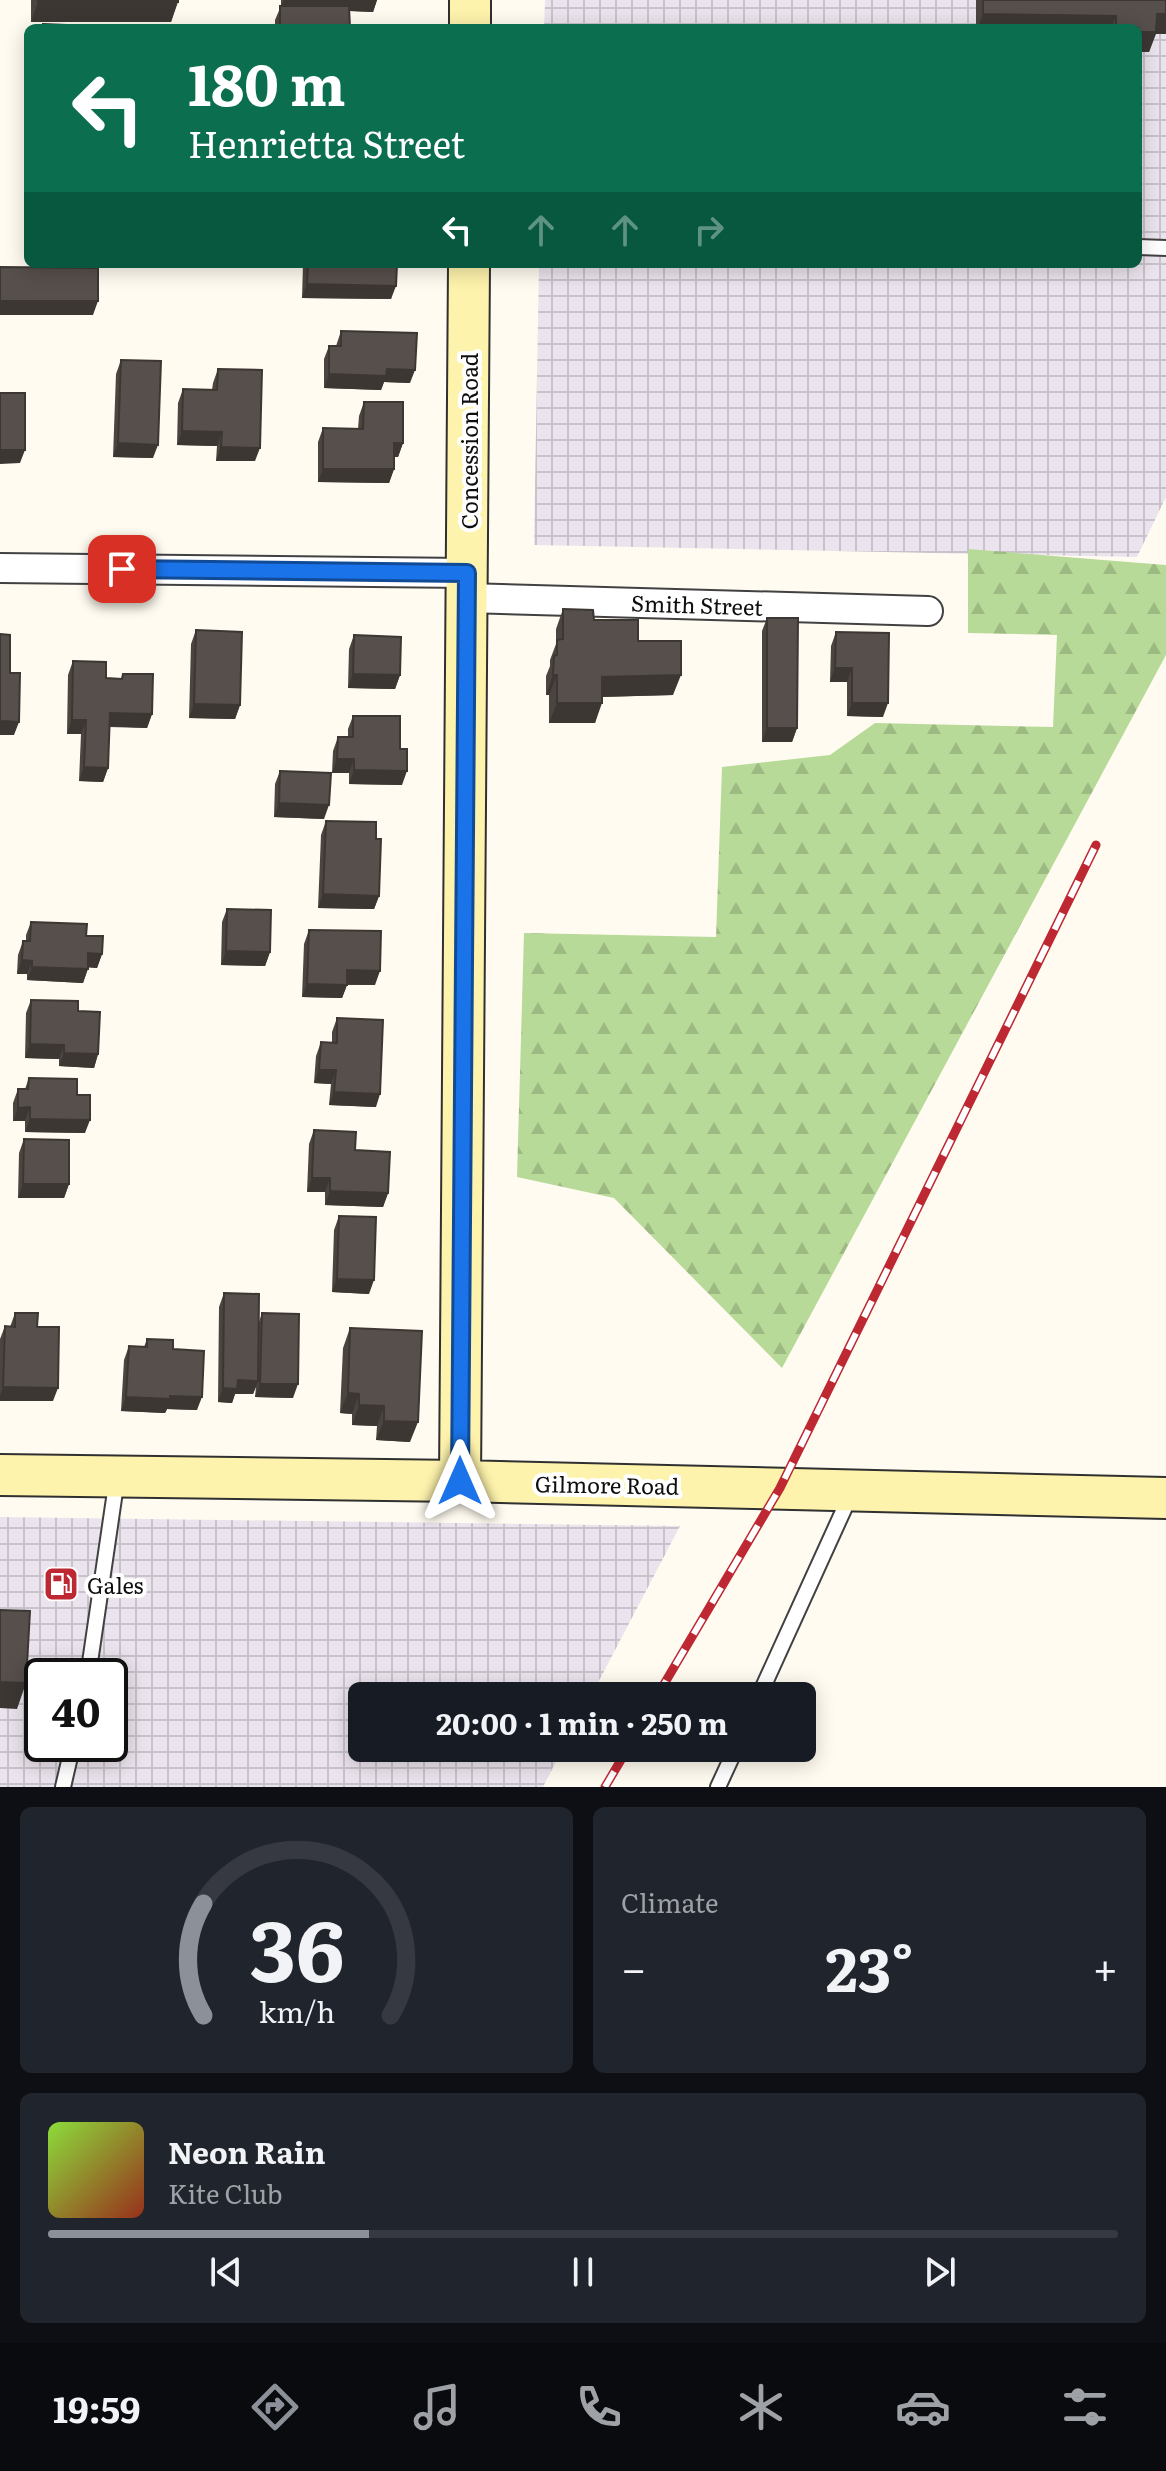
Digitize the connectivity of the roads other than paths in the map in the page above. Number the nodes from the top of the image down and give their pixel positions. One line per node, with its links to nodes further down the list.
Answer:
1 (470, 0): 2 (street)
2 (470, 24)
3 (1142, 247): 4 (lane)
4 (1166, 248)
5 (469, 268): 7 (street, Concession Road)
6 (0, 568): 7 (street, Smith Street)
7 (466, 586): 8 (street, Smith Street); 11 (street, Concession Road)
8 (928, 611)
9 (0, 1475): 10 (street, Gilmore Road)
10 (117, 1475): 11 (street, Gilmore Road); 14 (lane)
11 (460, 1481): 12 (street, Gilmore Road)
12 (853, 1490): 13 (street, Gilmore Road); 15 (lane)
13 (1166, 1498)
14 (91, 1658)
15 (765, 1682)
16 (69, 1762): 18 (lane)
17 (730, 1762): 19 (lane)
18 (63, 1787)
19 (718, 1787)

